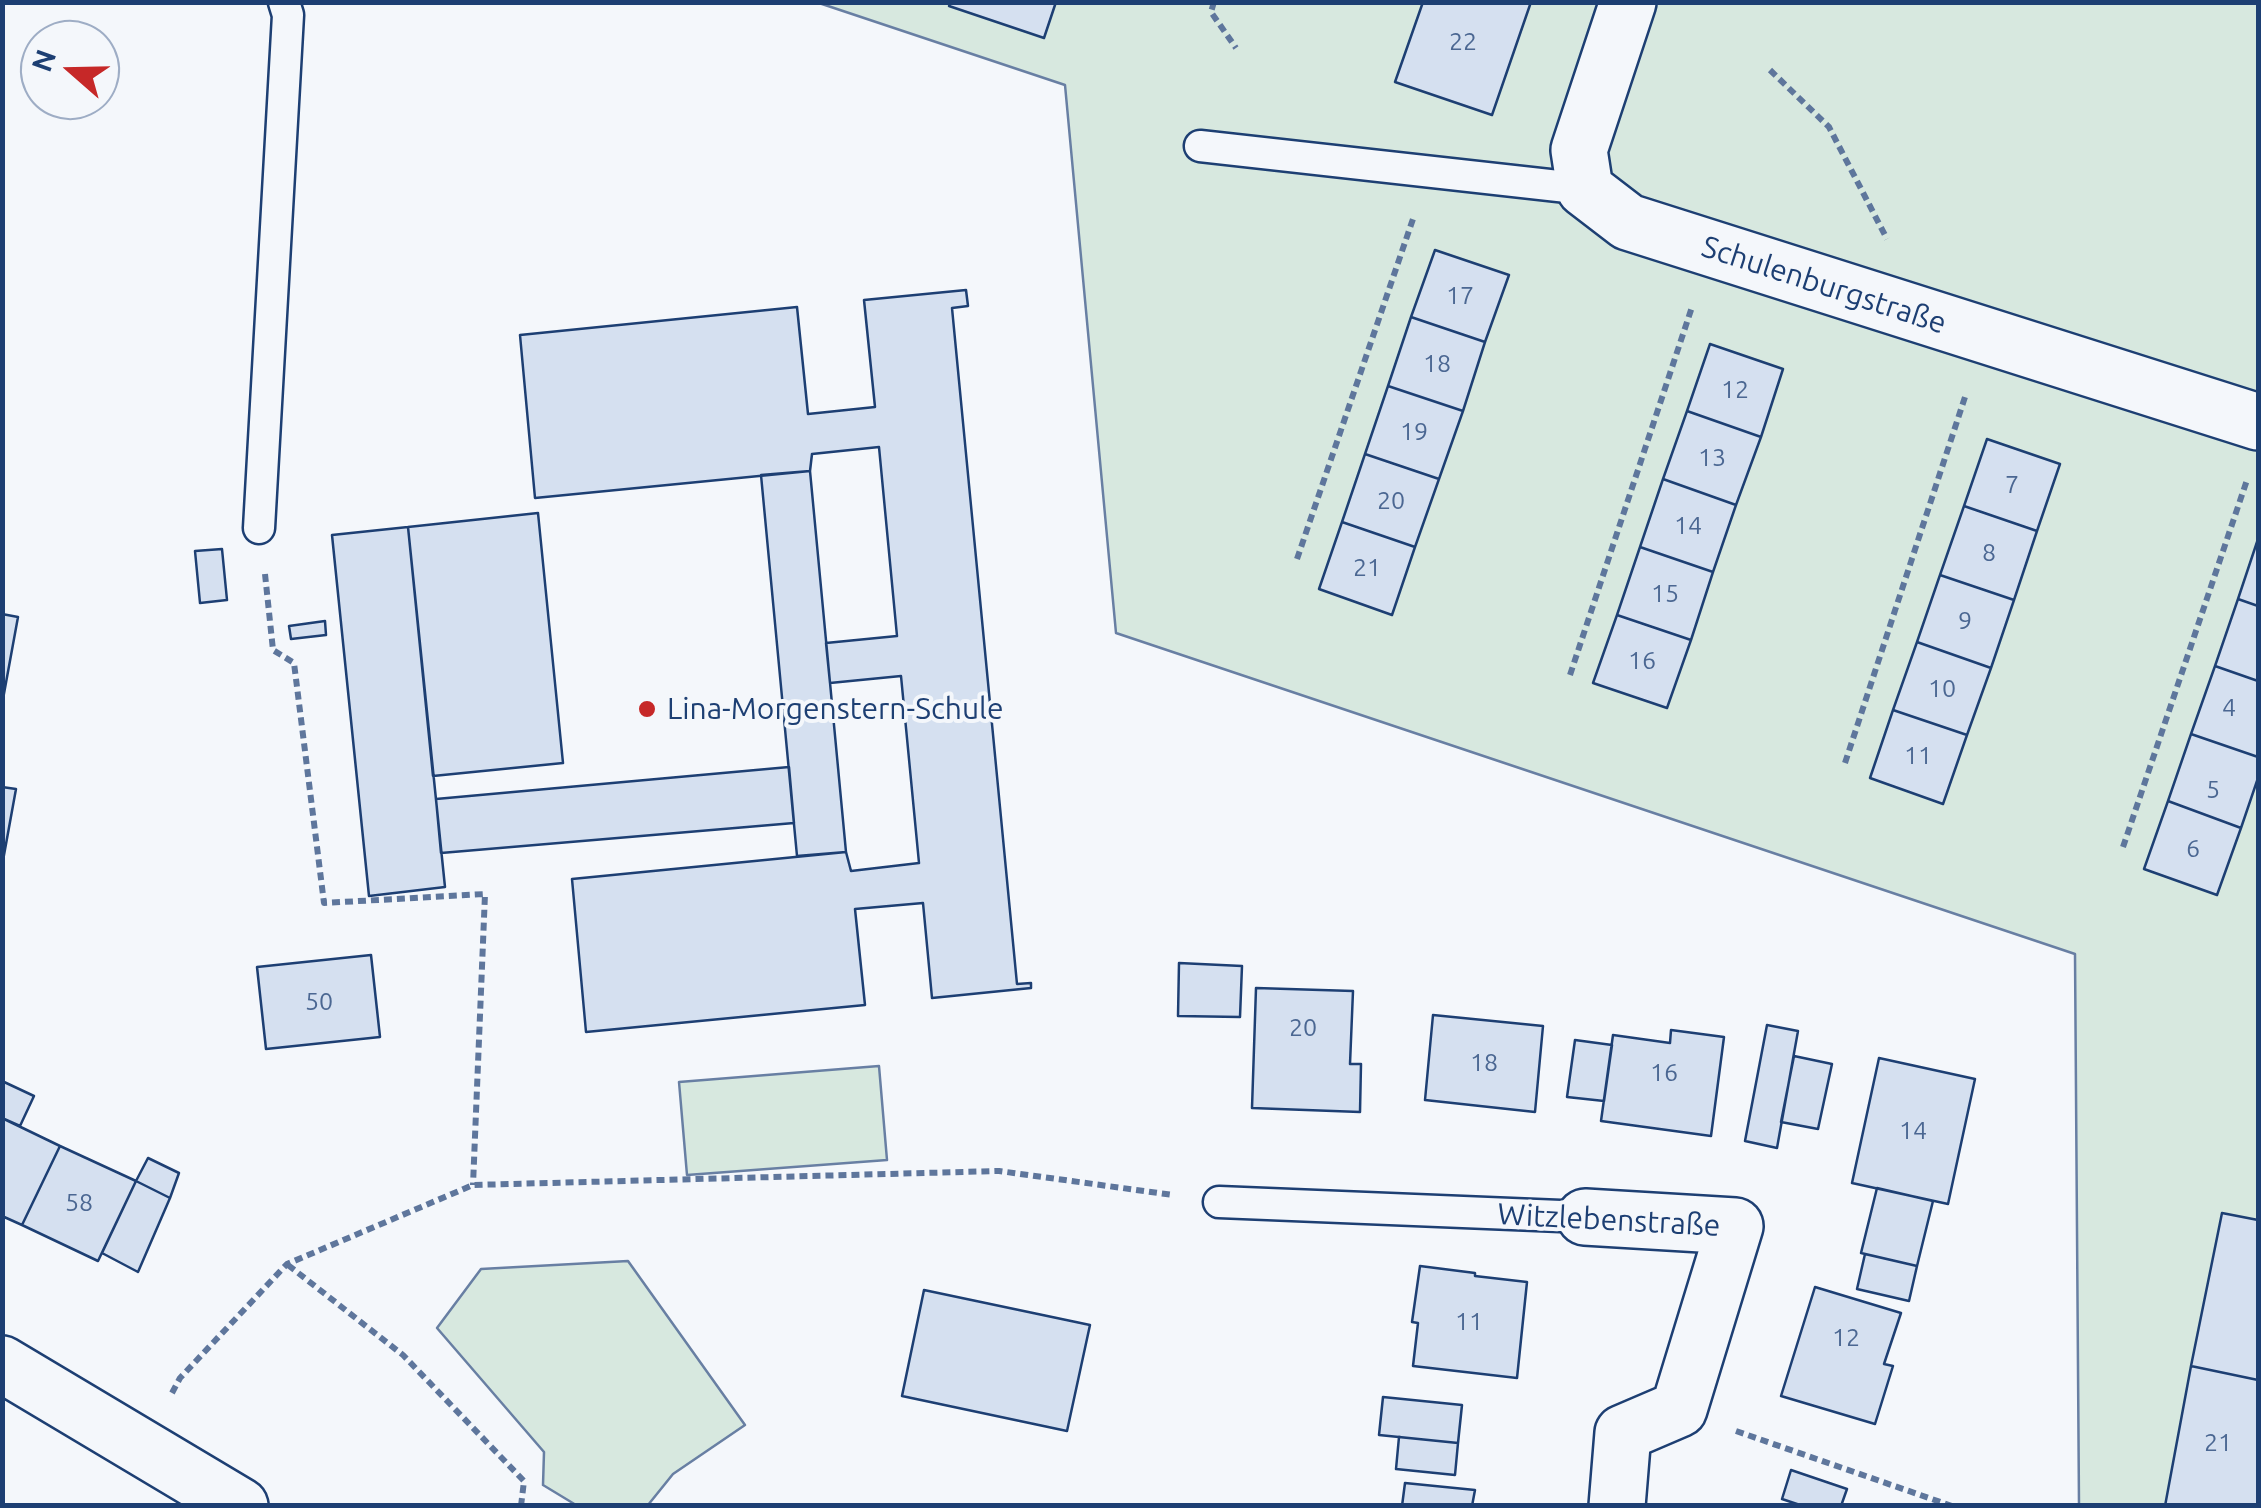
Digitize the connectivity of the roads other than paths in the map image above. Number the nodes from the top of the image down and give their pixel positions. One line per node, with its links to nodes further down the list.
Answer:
1 (284, 2): 6 (lane)
2 (1628, 2): 4 (street)
3 (1200, 146): 4 (lane)
4 (1585, 189): 5 (street, Schulenburgstraße)
5 (2255, 443)
6 (260, 528)
7 (1219, 1202): 8 (lane, Witzlebenstraße)
8 (1585, 1217): 11 (street, Witzlebenstraße)
9 (2, 1364): 10 (street)
10 (240, 1506)
11 (1617, 1506)

